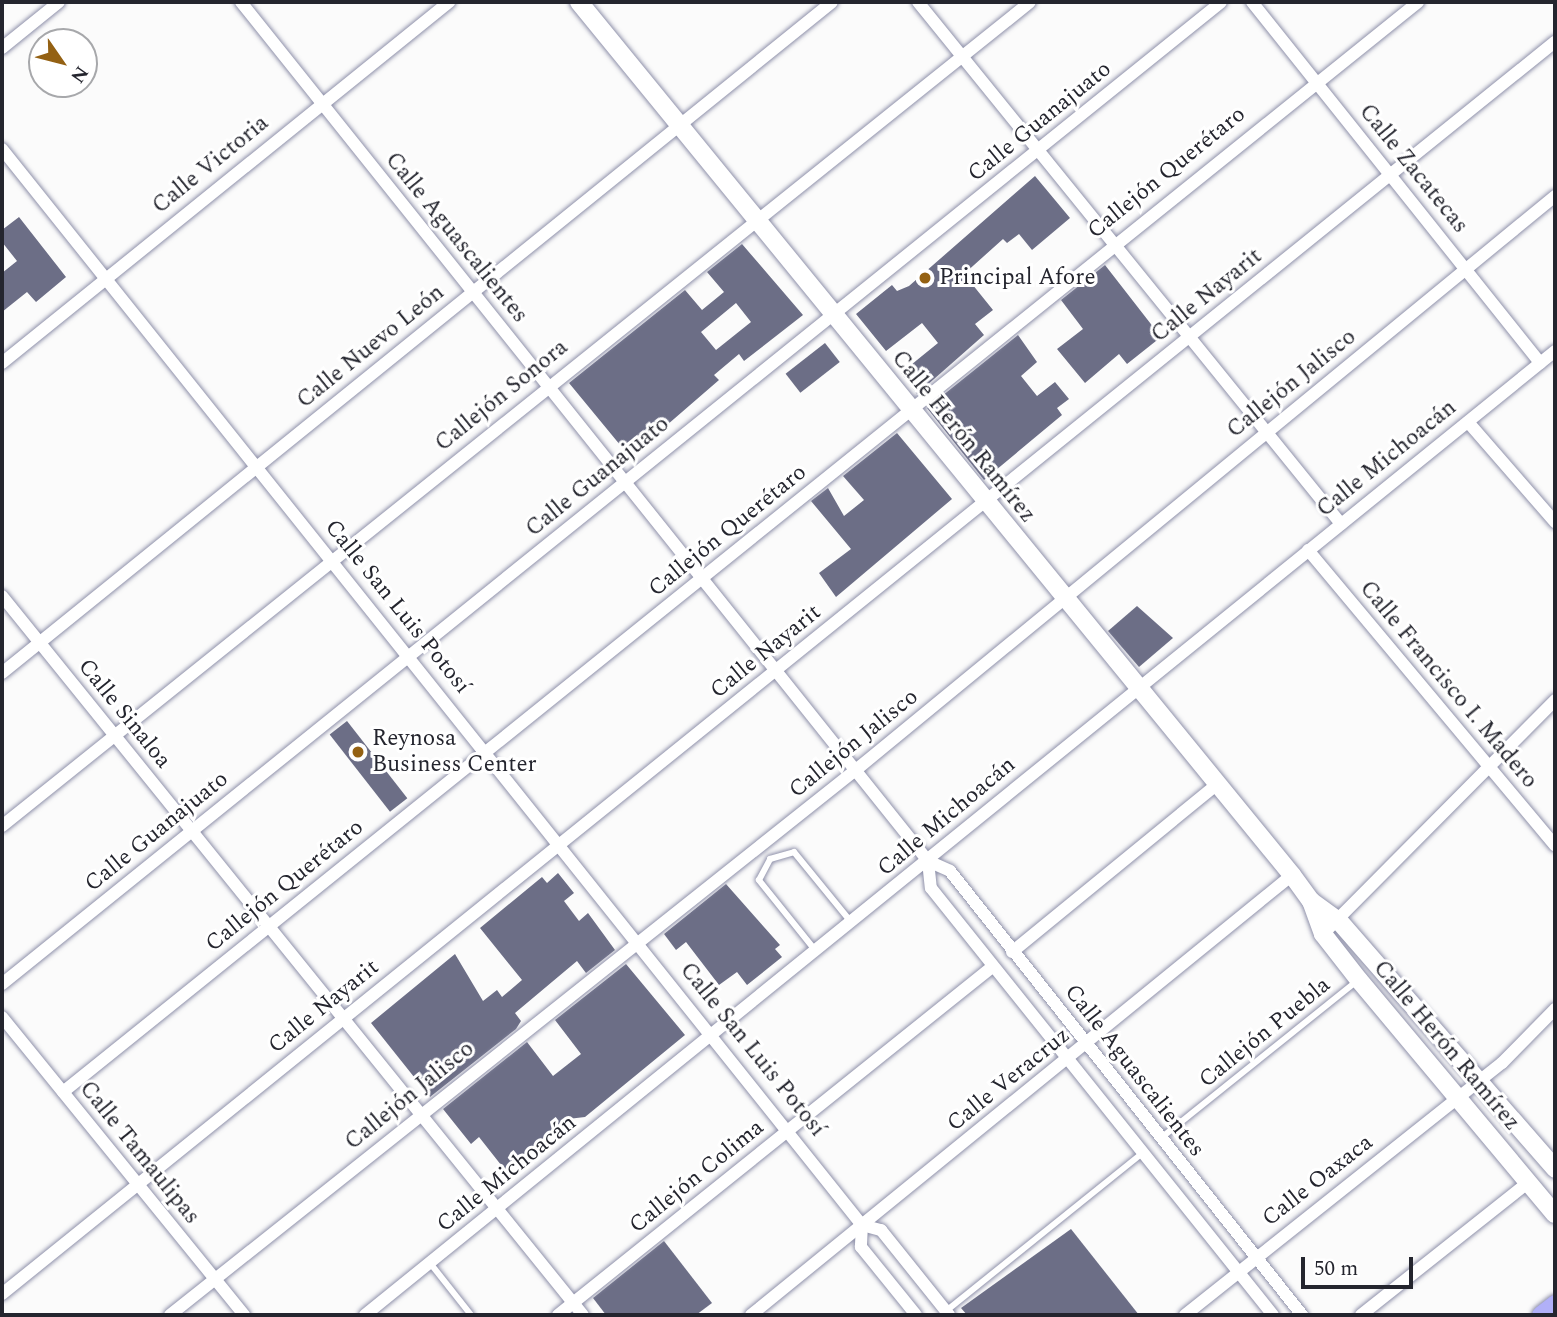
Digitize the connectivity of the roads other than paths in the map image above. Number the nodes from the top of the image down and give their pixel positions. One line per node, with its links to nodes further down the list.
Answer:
1 (59, 2): 12 (street)
2 (241, 2): 15 (street, Calle Aguascalientes)
3 (449, 2): 15 (street, Calle Victoria)
4 (579, 2): 16 (street, Calle Herón Ramírez)
5 (832, 2): 16 (street, Calle Nuevo León)
6 (918, 2): 13 (street)
7 (1030, 2): 13 (street, Callejón Sonora)
8 (1221, 2): 18 (street, Calle Guanajuato)
9 (1252, 2): 14 (street, Calle Zacatecas)
10 (1418, 2): 14 (street, Callejón Querétaro)
11 (1555, 41): 19 (street, Calle Nayarit)
12 (2, 48)
13 (962, 57): 18 (street); 21 (street, Callejón Sonora)
14 (1315, 80): 19 (street, Calle Zacatecas); 22 (street, Callejón Querétaro)
15 (321, 101): 24 (street, Calle Victoria); 25 (street, Calle Aguascalientes)
16 (679, 125): 21 (street, Calle Herón Ramírez); 25 (street, Calle Nuevo León)
17 (2, 149): 24 (street, Calle San Luis Potosí)
18 (1038, 151): 22 (street); 26 (street, Calle Guanajuato)
19 (1391, 175): 23 (street, Calle Zacatecas); 27 (street, Calle Nayarit)
20 (1555, 196): 23 (street, Callejón Jalisco)
21 (756, 221): 26 (street, Calle Herón Ramírez); 31 (street, Callejón Sonora)
22 (1114, 244): 27 (street); 32 (street, Callejón Querétaro)
23 (1466, 269): 30 (street, Calle Zacatecas); 34 (street, Callejón Jalisco)
24 (106, 278): 29 (street, Calle Victoria); 35 (street, Calle San Luis Potosí)
25 (472, 293): 31 (street, Calle Aguascalientes); 35 (street, Calle Nuevo León)
26 (834, 317): 32 (street, Calle Herón Ramírez); 36 (street, Calle Guanajuato)
27 (1190, 337): 34 (street); 37 (street, Calle Nayarit)
28 (1555, 351): 30 (street, Calle Michoacán)
29 (2, 363)
30 (1540, 363): 33 (street, Calle Michoacán)
31 (547, 385): 36 (street, Calle Aguascalientes); 41 (street, Callejón Sonora)
32 (909, 411): 37 (street, Calle Herón Ramírez); 42 (street, Callejón Querétaro)
33 (1468, 422): 38 (street); 39 (street, Calle Michoacán)
34 (1266, 432): 39 (street); 44 (street, Callejón Jalisco)
35 (257, 466): 41 (street, Calle San Luis Potosí); 45 (street, Calle Nuevo León)
36 (623, 482): 42 (street, Calle Aguascalientes); 46 (street, Calle Guanajuato)
37 (984, 503): 44 (street, Calle Herón Ramírez); 47 (street, Calle Nayarit)
38 (1555, 522)
39 (1341, 524): 40 (street, Calle Michoacán)
40 (1308, 550): 49 (street, Calle Michoacán); 53 (street, Calle Francisco I. Madero)
41 (333, 562): 46 (street, Calle San Luis Potosí); 51 (street, Callejón Sonora)
42 (703, 579): 47 (street, Calle Aguascalientes); 52 (street, Callejón Querétaro)
43 (2, 596): 45 (street, Calle Sinaloa)
44 (1063, 601): 49 (street, Calle Herón Ramírez); 54 (street, Callejón Jalisco)
45 (39, 642): 48 (street, Calle Nuevo León); 51 (street, Calle Sinaloa)
46 (409, 656): 52 (street, Calle San Luis Potosí); 57 (street, Calle Guanajuato)
47 (777, 670): 54 (street, Calle Aguascalientes); 58 (street, Calle Nayarit)
48 (2, 673)
49 (1135, 689): 55 (street, Calle Herón Ramírez); 60 (street, Calle Michoacán)
50 (1555, 700): 53 (street)
51 (115, 736): 56 (street, Callejón Sonora); 57 (street, Calle Sinaloa)
52 (485, 751): 58 (street, Calle San Luis Potosí); 65 (street, Callejón Querétaro)
53 (1489, 767): 59 (street, Calle Francisco I. Madero); 63 (street)
54 (857, 769): 60 (street, Calle Aguascalientes); 67 (street, Callejón Jalisco)
55 (1216, 785): 61 (street, Calle Herón Ramírez); 69 (street)
56 (2, 826)
57 (191, 831): 65 (street, Calle Sinaloa); 72 (street, Calle Guanajuato)
58 (560, 843): 67 (street, Calle San Luis Potosí); 75 (street, Calle Nayarit)
59 (1555, 845)
60 (928, 861): 64 (street, Calle Michoacán); 69 (street, Calle Aguascalientes); 70 (street, Calle Aguascalientes)
61 (1292, 875): 62 (street, Calle Herón Ramírez); 77 (street, Calle Veracruz)
62 (1311, 901): 63 (street, Calle Herón Ramírez); 66 (street, Calle Herón Ramírez)
63 (1339, 921): 66 (street); 79 (street, Calle Herón Ramírez)
64 (852, 923): 68 (street, Calle Michoacán); 68 (lane)
65 (268, 926): 75 (street, Calle Sinaloa); 80 (street, Callejón Querétaro)
66 (1323, 934): 71 (street, Calle Herón Ramírez)
67 (638, 942): 76 (street, Calle San Luis Potosí); 82 (street, Callejón Jalisco)
68 (816, 952): 76 (street, Calle Michoacán)
69 (1012, 952): 77 (street, Calle Aguascalientes)
70 (992, 967): 78 (street, Calle Aguascalientes); 83 (street, Callejón Colima)
71 (1359, 980): 81 (street, Calle Herón Ramírez); 84 (lane, Callejón Puebla)
72 (2, 984)
73 (1555, 1009): 79 (street, Calle Oaxaca)
74 (2, 1017): 80 (street, Calle Tamaulipas)
75 (343, 1018): 82 (street, Calle Sinaloa); 88 (street, Calle Nayarit)
76 (714, 1035): 83 (street, Calle San Luis Potosí); 89 (street, Calle Michoacán)
77 (1085, 1047): 78 (street, Calle Veracruz); 84 (street, Calle Aguascalientes)
78 (1066, 1062): 85 (street, Calle Aguascalientes); 91 (street, Calle Veracruz)
79 (1478, 1081): 81 (street, Calle Oaxaca); 86 (street, Calle Herón Ramírez)
80 (63, 1092): 88 (street, Calle Tamaulipas)
81 (1457, 1098): 87 (street, Calle Herón Ramírez); 92 (street, Calle Oaxaca)
82 (420, 1114): 89 (street, Calle Sinaloa); 95 (street, Callejón Jalisco)
83 (789, 1130): 91 (street, Calle San Luis Potosí); 97 (street, Callejón Colima)
84 (1160, 1139): 92 (street, Calle Aguascalientes)
85 (1141, 1154): 94 (street, Calle Aguascalientes); 99 (lane)
86 (1555, 1169)
87 (1529, 1182): 90 (street, Calle Herón Ramírez); 111 (street)
88 (137, 1184): 95 (street, Calle Tamaulipas); 96 (street, Calle Nayarit)
89 (497, 1209): 93 (street, Calle Michoacán); 97 (street, Calle Sinaloa)
90 (1555, 1214)
91 (862, 1225): 99 (street, Calle San Luis Potosí); 106 (street, Calle Veracruz); 107 (street, Calle San Luis Potosí)
92 (1255, 1258): 94 (street, Calle Oaxaca); 110 (street, Calle Aguascalientes)
93 (430, 1263): 102 (street, Calle Michoacán); 103 (lane)
94 (1237, 1272): 108 (street, Calle Oaxaca); 109 (street, Calle Aguascalientes)
95 (215, 1279): 100 (street, Callejón Jalisco); 101 (street, Calle Tamaulipas)
96 (2, 1294)
97 (573, 1303): 104 (street, Callejón Colima); 105 (street, Calle Sinaloa)
98 (1555, 1304): 112 (main road)
99 (947, 1314)
100 (170, 1315)
101 (244, 1315)
102 (365, 1315)
103 (471, 1315)
104 (558, 1315)
105 (583, 1315)
106 (751, 1315)
107 (916, 1315)
108 (1185, 1315)
109 (1273, 1315)
110 (1302, 1315)
111 (1361, 1315)
112 (1541, 1315)

